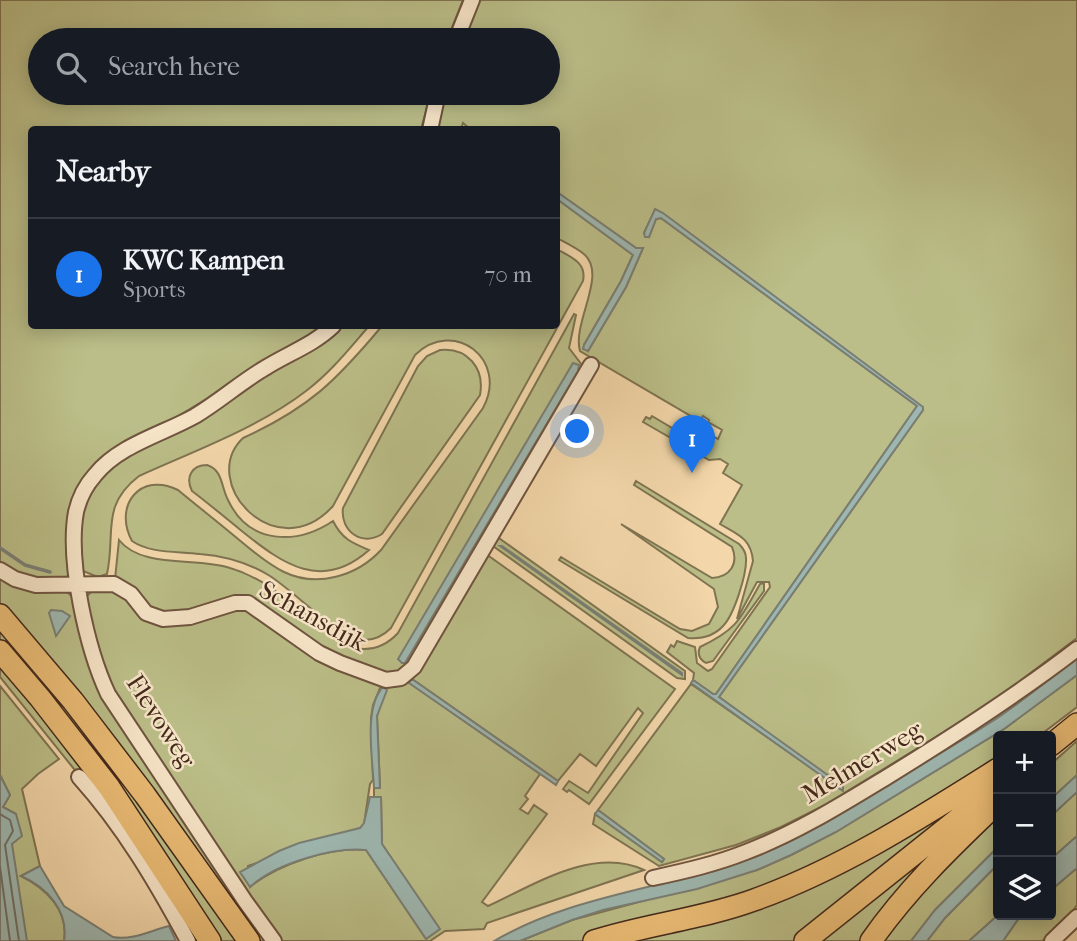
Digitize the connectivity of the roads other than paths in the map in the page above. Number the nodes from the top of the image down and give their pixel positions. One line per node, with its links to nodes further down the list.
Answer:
1 (472, 0): 2 (street)
2 (461, 28)
3 (435, 105): 4 (street)
4 (431, 126)
5 (329, 329): 8 (street)
6 (591, 366): 8 (street, Schansdijk)
7 (0, 570): 8 (street)
8 (79, 585): 23 (street, Flevoweg)
9 (0, 615): 22 (highway, Flevoweg)
10 (1077, 649): 16 (street, Melmerweg)
11 (0, 651): 21 (highway)
12 (993, 772): 24 (highway)
13 (79, 777): 20 (street)
14 (993, 791): 19 (highway)
15 (993, 807): 25 (highway)
16 (653, 878)
17 (1077, 917): 18 (street)
18 (1057, 939)
19 (806, 940)
20 (188, 941)
21 (210, 941)
22 (248, 941)
23 (274, 941)
24 (594, 941)
25 (871, 941)

